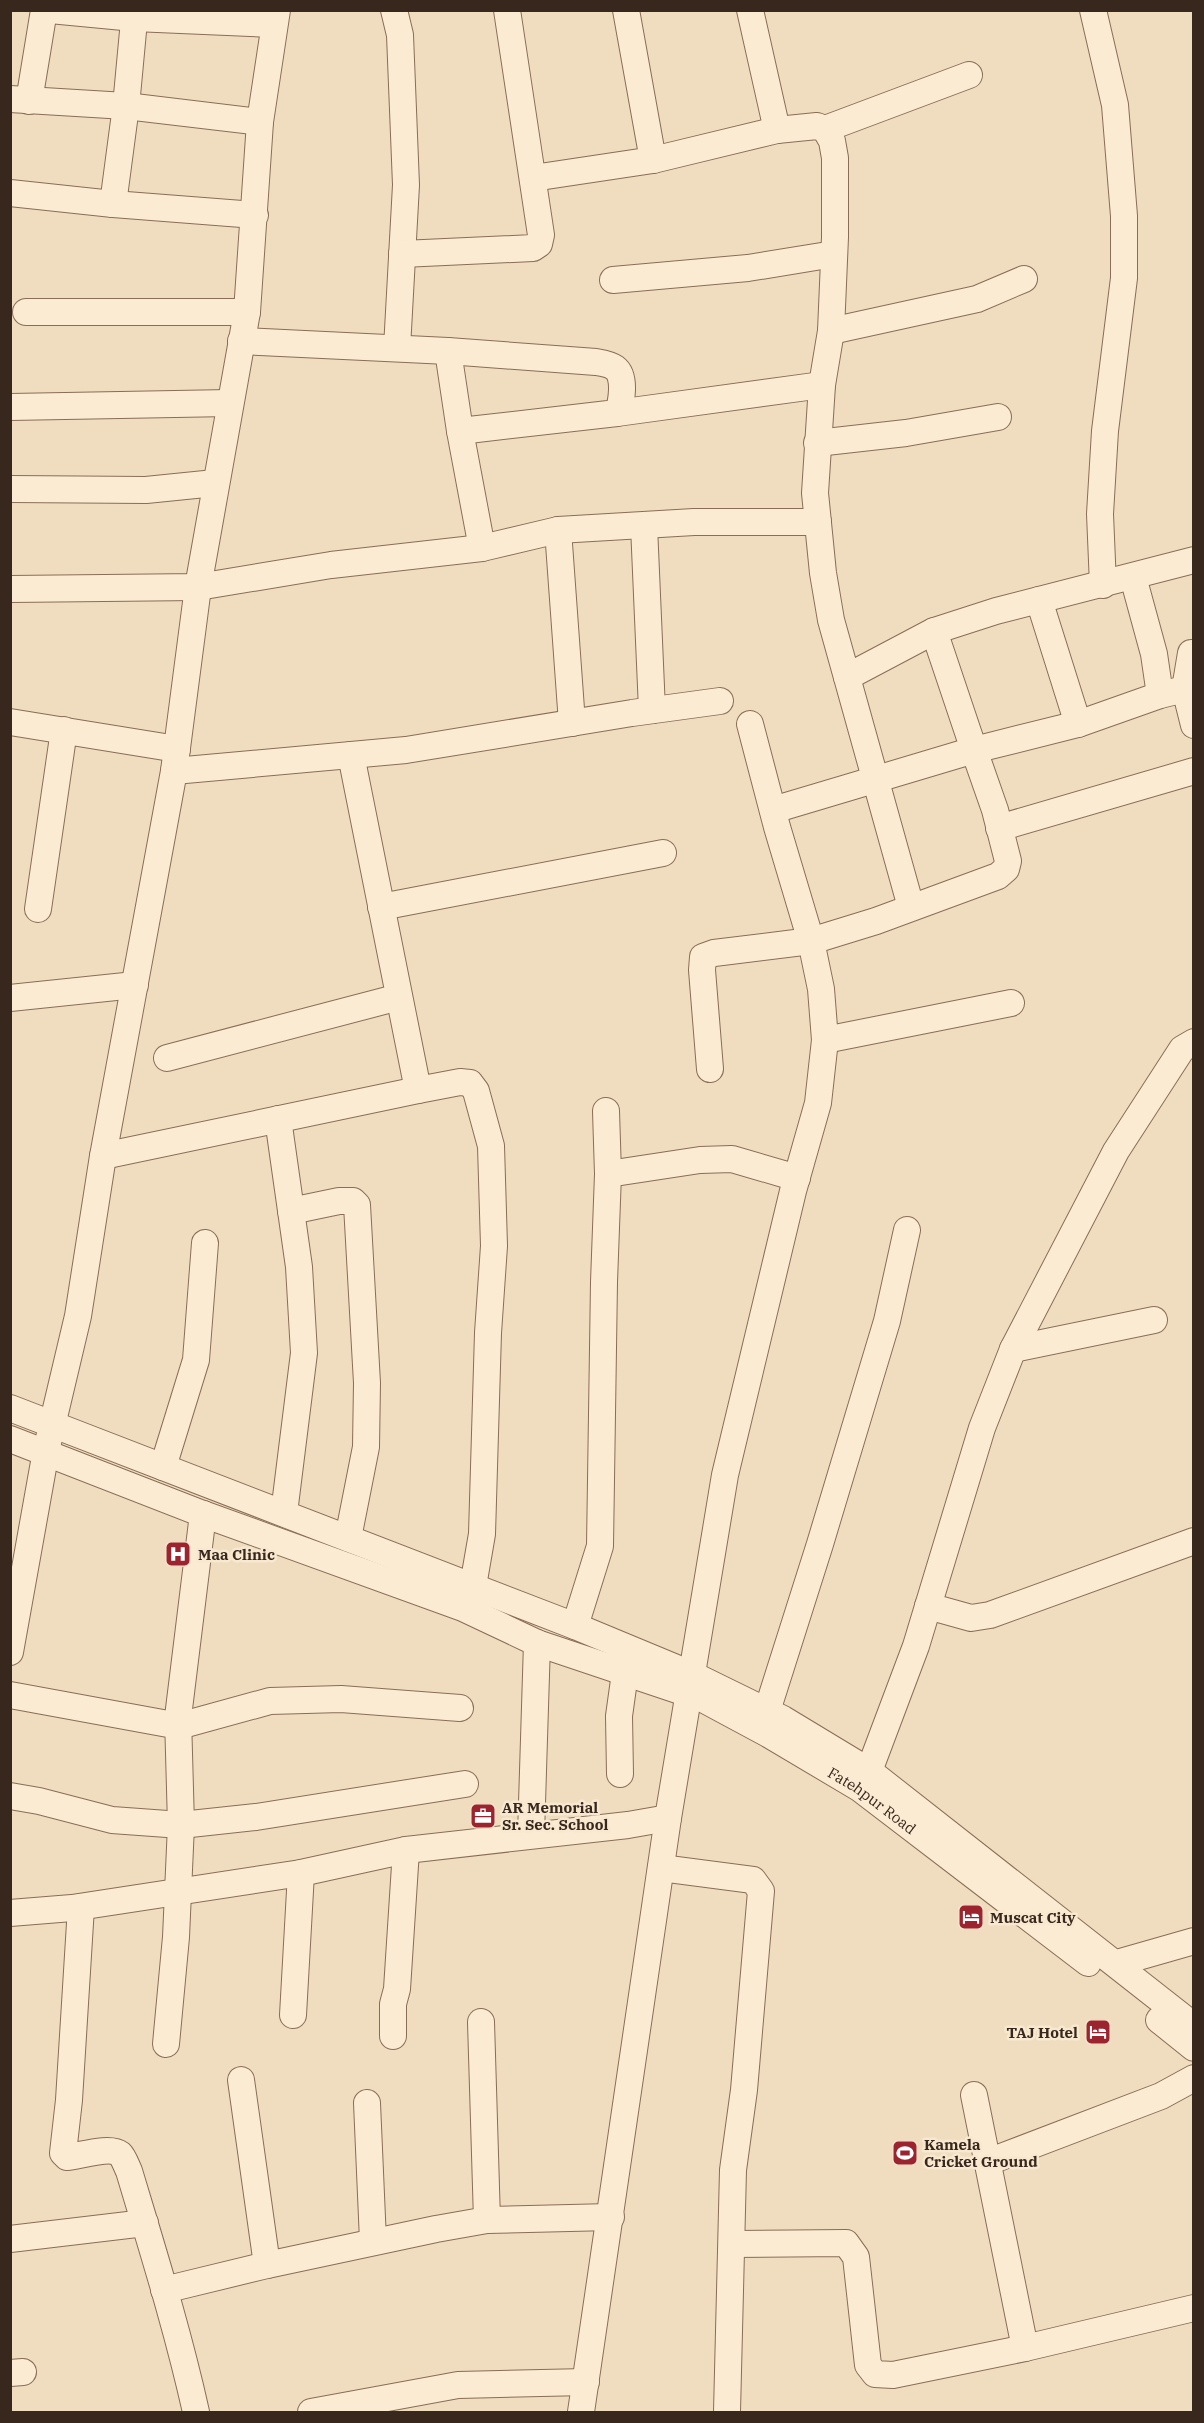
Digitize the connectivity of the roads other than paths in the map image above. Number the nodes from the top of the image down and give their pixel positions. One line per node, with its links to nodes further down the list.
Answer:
1 (44, 10): 11 (street)
2 (50, 10): 8 (street)
3 (394, 10): 21 (street)
4 (507, 10): 17 (street)
5 (626, 10): 16 (street)
6 (750, 10): 15 (street)
7 (1093, 10): 46 (street)
8 (134, 14): 9 (street); 12 (street)
9 (275, 17): 13 (street)
10 (969, 75): 14 (street)
11 (20, 100): 12 (street)
12 (126, 106): 13 (street); 19 (street)
13 (260, 122): 20 (street)
14 (825, 129): 15 (street); 22 (street)
15 (777, 130): 16 (street)
16 (653, 160): 17 (street)
17 (533, 178): 21 (street)
18 (10, 193): 19 (street)
19 (113, 204): 20 (street)
20 (255, 214): 26 (street)
21 (402, 254): 29 (street)
22 (834, 254): 24 (street); 27 (street)
23 (1024, 279): 27 (street)
24 (613, 280)
25 (26, 312): 26 (street)
26 (247, 312): 28 (street)
27 (831, 331): 31 (street)
28 (241, 341): 29 (street); 32 (street)
29 (397, 348): 30 (street)
30 (448, 351): 34 (street); 36 (street)
31 (822, 385): 34 (street); 37 (street)
32 (230, 403): 33 (street); 38 (street)
33 (10, 407)
34 (617, 413): 36 (street)
35 (998, 417): 37 (street)
36 (460, 431): 43 (street)
37 (818, 443): 40 (street)
38 (215, 483): 39 (street); 47 (street)
39 (10, 489)
40 (818, 522): 41 (street); 52 (street)
41 (644, 526): 42 (street); 56 (street)
42 (558, 530): 43 (street); 58 (street)
43 (482, 548): 47 (street)
44 (1194, 560): 45 (street)
45 (1133, 577): 46 (street); 54 (street)
46 (1103, 585): 49 (street)
47 (198, 587): 48 (street); 65 (street)
48 (10, 589)
49 (1039, 600): 50 (street); 60 (street)
50 (934, 631): 52 (street); 63 (street)
51 (1193, 648): 53 (street)
52 (847, 677): 67 (street)
53 (1185, 689): 54 (street); 61 (street)
54 (1160, 694): 60 (street)
55 (720, 701): 56 (street)
56 (652, 710): 58 (street)
57 (10, 722): 62 (street)
58 (572, 723): 64 (street)
59 (750, 724): 68 (street)
60 (1078, 724): 63 (street)
61 (1194, 725)
62 (64, 730): 65 (street); 73 (street)
63 (974, 750): 67 (street); 69 (street)
64 (351, 755): 65 (street); 71 (street)
65 (176, 760): 75 (street)
66 (1194, 771): 69 (street)
67 (876, 780): 68 (street); 72 (street)
68 (773, 810): 74 (street)
69 (999, 828): 72 (street)
70 (663, 853): 71 (street)
71 (381, 907): 76 (street)
72 (911, 907): 74 (street)
73 (38, 909)
74 (811, 941): 79 (street); 82 (street)
75 (135, 985): 77 (street); 86 (street)
76 (399, 997): 81 (street); 83 (street)
77 (10, 998)
78 (1011, 1004): 79 (street)
79 (825, 1040): 88 (street)
80 (1194, 1042): 93 (street)
81 (167, 1058)
82 (710, 1069)
83 (418, 1090): 85 (street); 103 (street)
84 (606, 1111): 87 (street)
85 (278, 1119): 86 (street); 89 (street)
86 (103, 1156): 95 (street)
87 (608, 1174): 88 (street); 105 (street)
88 (797, 1178): 109 (street)
89 (291, 1211): 99 (street); 101 (street)
90 (907, 1230): 112 (street)
91 (205, 1243): 98 (street)
92 (1154, 1320): 93 (street)
93 (1013, 1349): 104 (street)
94 (10, 1408): 95 (street)
95 (52, 1424): 97 (street); 98 (street)
96 (10, 1439): 97 (street, Fatehpur Road)
97 (46, 1451): 100 (street, Fatehpur Road); 107 (street)
98 (163, 1467): 99 (street)
99 (284, 1513): 101 (street)
100 (203, 1514): 106 (street, Fatehpur Road); 113 (street)
101 (348, 1538): 103 (street)
102 (1194, 1541): 104 (street)
103 (473, 1586): 105 (street)
104 (928, 1606): 114 (street)
105 (576, 1626): 109 (street)
106 (537, 1643): 108 (street, Fatehpur Road); 120 (street)
107 (10, 1652)
108 (625, 1673): 109 (street, Fatehpur Road); 115 (street)
109 (692, 1685): 112 (street); 118 (street); 134 (street, Fatehpur Road)
110 (10, 1695): 113 (street)
111 (460, 1708): 113 (street)
112 (767, 1711): 114 (street)
113 (179, 1726): 119 (street)
114 (869, 1770): 128 (street)
115 (620, 1774)
116 (465, 1784): 119 (street)
117 (10, 1796): 119 (street)
118 (668, 1818): 120 (street); 122 (street)
119 (182, 1825): 124 (street)
120 (531, 1835): 121 (street)
121 (406, 1850): 123 (street); 132 (street)
122 (661, 1868): 140 (street); 145 (street)
123 (301, 1873): 124 (street); 129 (street)
124 (178, 1891): 125 (street); 133 (street)
125 (81, 1907): 126 (street); 142 (street)
126 (10, 1913)
127 (1194, 1941): 128 (street)
128 (1117, 1964): 131 (street)
129 (293, 2015)
130 (481, 2022): 141 (street)
131 (1194, 2026)
132 (393, 2036)
133 (166, 2044)
134 (1194, 2048)
135 (1194, 2078): 139 (street)
136 (241, 2080): 146 (street)
137 (974, 2095): 139 (street)
138 (367, 2103): 144 (street)
139 (988, 2162): 149 (street)
140 (610, 2217): 141 (street); 150 (street)
141 (487, 2220): 144 (street)
142 (145, 2223): 143 (street); 147 (street)
143 (10, 2239)
144 (373, 2241): 146 (street)
145 (732, 2244): 149 (street); 154 (street)
146 (267, 2265): 147 (street)
147 (164, 2290): 151 (street)
148 (1194, 2308): 149 (street)
149 (1025, 2348)
150 (586, 2382): 152 (street); 153 (street)
151 (196, 2412)
152 (311, 2412)
153 (581, 2412)
154 (727, 2412)

